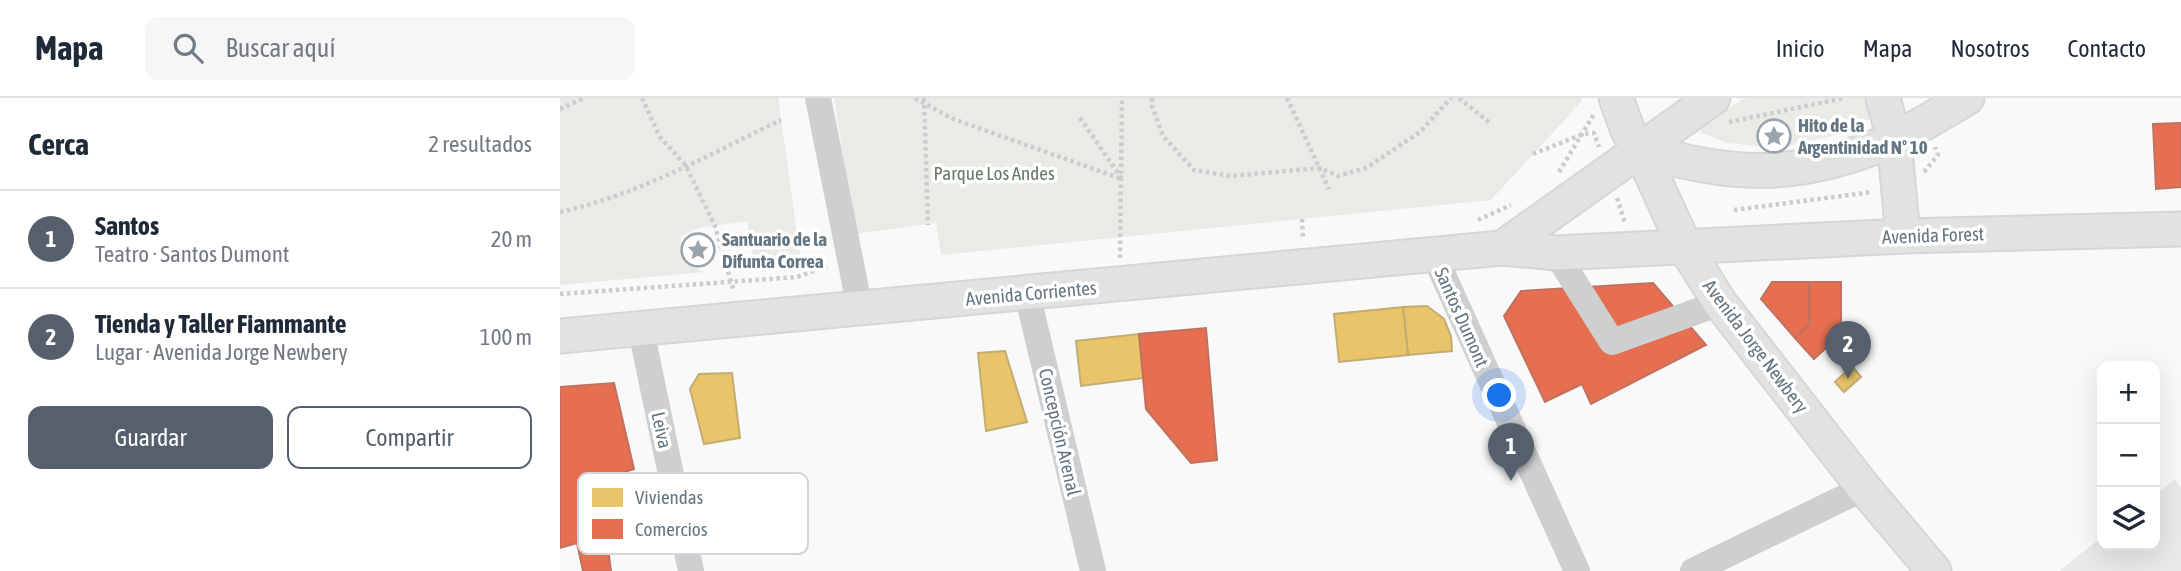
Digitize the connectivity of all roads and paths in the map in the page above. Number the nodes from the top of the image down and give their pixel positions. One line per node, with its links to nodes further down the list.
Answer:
1 (584, 98): 16 (path)
2 (642, 98): 22 (path)
3 (818, 98): 39 (street)
4 (915, 98): 13 (path)
5 (1122, 98): 24 (path)
6 (1153, 98): 23 (path)
7 (1287, 98): 23 (path)
8 (1451, 98): 23 (path)
9 (1459, 98): 19 (path)
10 (1844, 98): 15 (path)
11 (1883, 98): 20 (main road)
12 (1967, 98): 20 (main road)
13 (924, 101): 24 (path); 30 (path)
14 (1607, 105): 21 (main road, Avenida Jorge Newbery); 25 (path)
15 (1705, 106): 21 (main road, Avenida Corrientes)
16 (560, 109)
17 (1080, 118): 24 (path)
18 (781, 120): 22 (path)
19 (1490, 123)
20 (1894, 139): 21 (main road); 33 (main road)
21 (1640, 149): 35 (main road, Avenida Jorge Newbery); 36 (main road, Avenida Corrientes)
22 (686, 166): 28 (path); 41 (path)
23 (1320, 167): 26 (path)
24 (1122, 179): 40 (path)
25 (1548, 180)
26 (1329, 189)
27 (1518, 201): 29 (path)
28 (560, 212)
29 (1467, 221)
30 (928, 225)
31 (2181, 229): 33 (main road, Avenida Forest)
32 (1316, 236): 34 (path)
33 (1903, 236): 35 (main road, Avenida Forest)
34 (1290, 239)
35 (1685, 247): 37 (main road, Avenida Corrientes); 44 (main road, Avenida Jorge Newbery)
36 (1502, 248): 37 (main road, Avenida Corrientes); 38 (main road, Avenida Corrientes)
37 (1556, 253): 44 (street)
38 (1433, 255): 40 (main road, Avenida Corrientes); 52 (street, Santos Dumont)
39 (850, 258): 41 (path); 45 (street)
40 (1121, 263): 42 (main road, Avenida Corrientes)
41 (731, 282): 43 (path); 46 (path)
42 (1027, 293): 45 (main road, Avenida Corrientes); 51 (street, Concepción Arenal)
43 (560, 295)
44 (1720, 303): 50 (main road, Avenida Jorge Newbery)
45 (860, 309): 46 (main road, Avenida Corrientes)
46 (743, 320): 47 (main road, Avenida Corrientes)
47 (640, 330): 48 (main road, Avenida Corrientes); 49 (street, Leiva)
48 (560, 336)
49 (670, 473)
50 (1864, 488): 53 (street); 54 (main road, Avenida Jorge Newbery)
51 (1093, 571)
52 (1577, 571)
53 (1693, 571)
54 (1934, 571)

